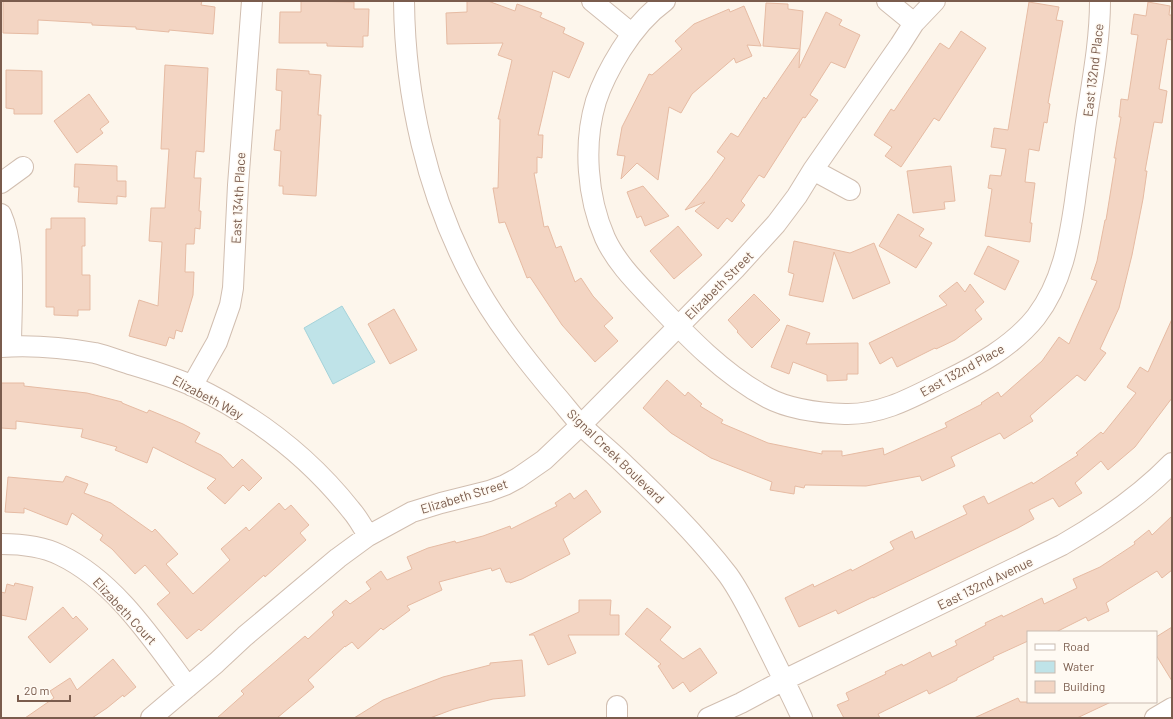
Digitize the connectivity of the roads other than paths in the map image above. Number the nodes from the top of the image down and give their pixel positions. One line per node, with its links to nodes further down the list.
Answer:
1 (252, 1): 17 (street, East 134th Place)
2 (404, 1): 18 (street, Signal Creek Boulevard)
3 (592, 1): 9 (street)
4 (666, 1): 9 (street, East 132nd Place)
5 (887, 1): 8 (street)
6 (935, 1): 8 (street, Elizabeth Street)
7 (1100, 1): 15 (street, East 132nd Place)
8 (914, 23): 11 (street, Elizabeth Street)
9 (631, 33): 15 (street, East 132nd Place)
10 (23, 167): 12 (street)
11 (813, 170): 13 (street); 15 (street, Elizabeth Street)
12 (1, 183)
13 (850, 190)
14 (1, 214): 16 (street)
15 (677, 326): 18 (street, Elizabeth Street)
16 (6, 346): 17 (street, Elizabeth Way)
17 (192, 386): 20 (street, Elizabeth Way)
18 (581, 425): 20 (street, Elizabeth Street); 22 (street, Signal Creek Boulevard)
19 (1172, 463): 22 (street, East 132nd Avenue)
20 (368, 536): 23 (street, Elizabeth Street)
21 (1, 544): 23 (street, Elizabeth Court)
22 (784, 680): 26 (street, East 132nd Avenue); 27 (street, Signal Creek Boulevard)
23 (188, 687): 25 (street, Elizabeth Street)
24 (1172, 708): 28 (street)
25 (151, 718)
26 (708, 718)
27 (802, 718)
28 (1155, 718)

